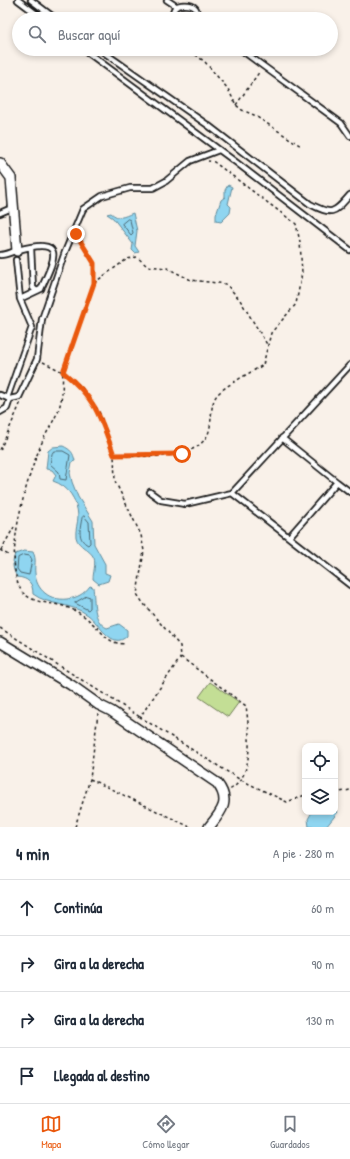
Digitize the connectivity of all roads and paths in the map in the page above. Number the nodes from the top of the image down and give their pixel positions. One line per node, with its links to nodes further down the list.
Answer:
1 (18, 0): 5 (lane)
2 (31, 0): 6 (lane)
3 (167, 0): 4 (lane)
4 (176, 6): 7 (lane); 8 (lane)
5 (34, 12)
6 (47, 12)
7 (175, 12)
8 (195, 12)
9 (92, 56): 17 (lane)
10 (109, 56): 20 (lane)
11 (197, 56): 14 (path)
12 (250, 56): 13 (lane)
13 (264, 66): 14 (path); 15 (lane)
14 (236, 105): 16 (path)
15 (350, 136)
16 (301, 146)
17 (219, 150): 25 (lane); 36 (lane)
18 (205, 160): 31 (path)
19 (0, 163): 21 (street)
20 (350, 195)
21 (14, 207): 22 (lane); 27 (street)
22 (0, 213)
23 (76, 234): 28 (path)
24 (31, 248): 27 (lane); 29 (lane); 29 (lane)
25 (350, 250)
26 (0, 255): 27 (lane)
27 (16, 255): 30 (lane)
28 (94, 283): 31 (path); 34 (path)
29 (36, 291): 30 (lane)
30 (20, 299): 36 (lane)
31 (268, 346): 39 (path)
32 (39, 360): 34 (path)
33 (350, 365): 38 (lane)
34 (63, 372): 39 (path); 44 (path)
35 (0, 395): 36 (lane)
36 (9, 398): 37 (lane)
37 (0, 412)
38 (282, 438): 40 (lane); 43 (lane)
39 (114, 455): 56 (path)
40 (337, 482): 42 (lane); 47 (lane)
41 (150, 492): 43 (lane)
42 (350, 492)
43 (232, 493): 47 (lane)
44 (19, 503)
45 (15, 521): 46 (path)
46 (14, 526): 48 (path); 49 (path)
47 (288, 537): 52 (lane)
48 (12, 545)
49 (0, 550): 50 (path)
50 (11, 551)
51 (13, 578): 55 (path)
52 (350, 585)
53 (0, 628): 58 (path)
54 (0, 642): 57 (street)
55 (126, 644)
56 (181, 657): 58 (path); 60 (path)
57 (99, 705): 59 (path); 62 (street)
58 (140, 717): 60 (path)
59 (90, 779): 65 (path); 66 (path)
60 (239, 780): 62 (path); 64 (path)
61 (350, 790): 63 (path)
62 (224, 792): 67 (street)
63 (338, 792)
64 (302, 796)
65 (75, 827)
66 (190, 827)
67 (209, 827)

